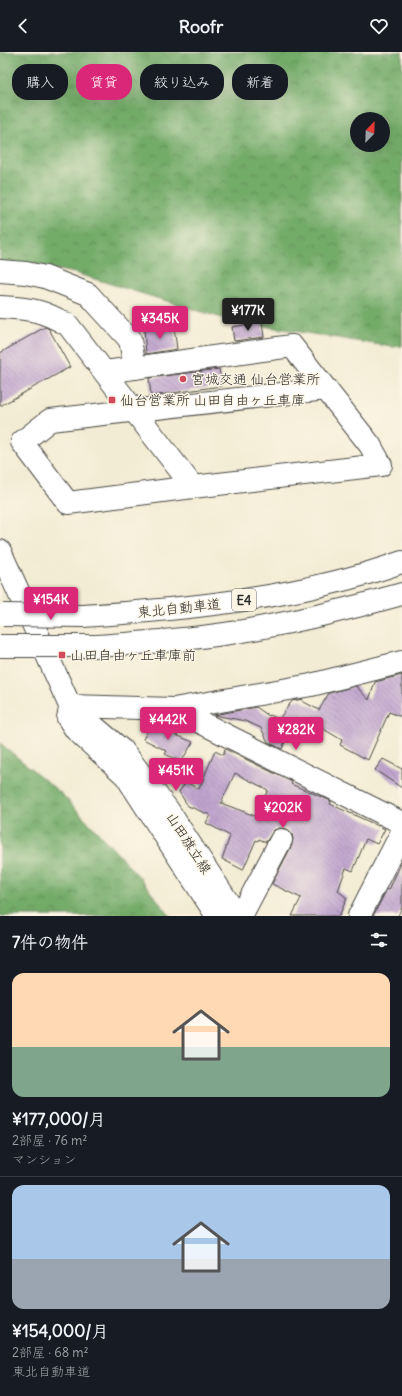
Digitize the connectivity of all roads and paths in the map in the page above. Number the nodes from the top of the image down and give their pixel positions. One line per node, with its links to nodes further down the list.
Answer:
1 (0, 271): 3 (main road)
2 (0, 307): 4 (main road)
3 (135, 368): 4 (main road); 5 (main road)
4 (102, 369): 6 (main road)
5 (326, 389): 6 (main road); 7 (main road)
6 (135, 411): 7 (main road); 7 (main road)
7 (193, 487)
8 (0, 551): 14 (main road)
9 (402, 562): 11 (main road, 東北自動車道 / E4, bridge)
10 (402, 594): 12 (main road, E4, bridge)
11 (1, 615)
12 (10, 646)
13 (402, 662): 15 (main road)
14 (70, 706): 15 (main road); 19 (main road); 20 (main road, 山田旗立線)
15 (174, 709): 16 (main road)
16 (402, 823)
17 (402, 832): 22 (main road)
18 (281, 840): 21 (main road)
19 (217, 916)
20 (237, 916)
21 (241, 916)
22 (359, 916)

